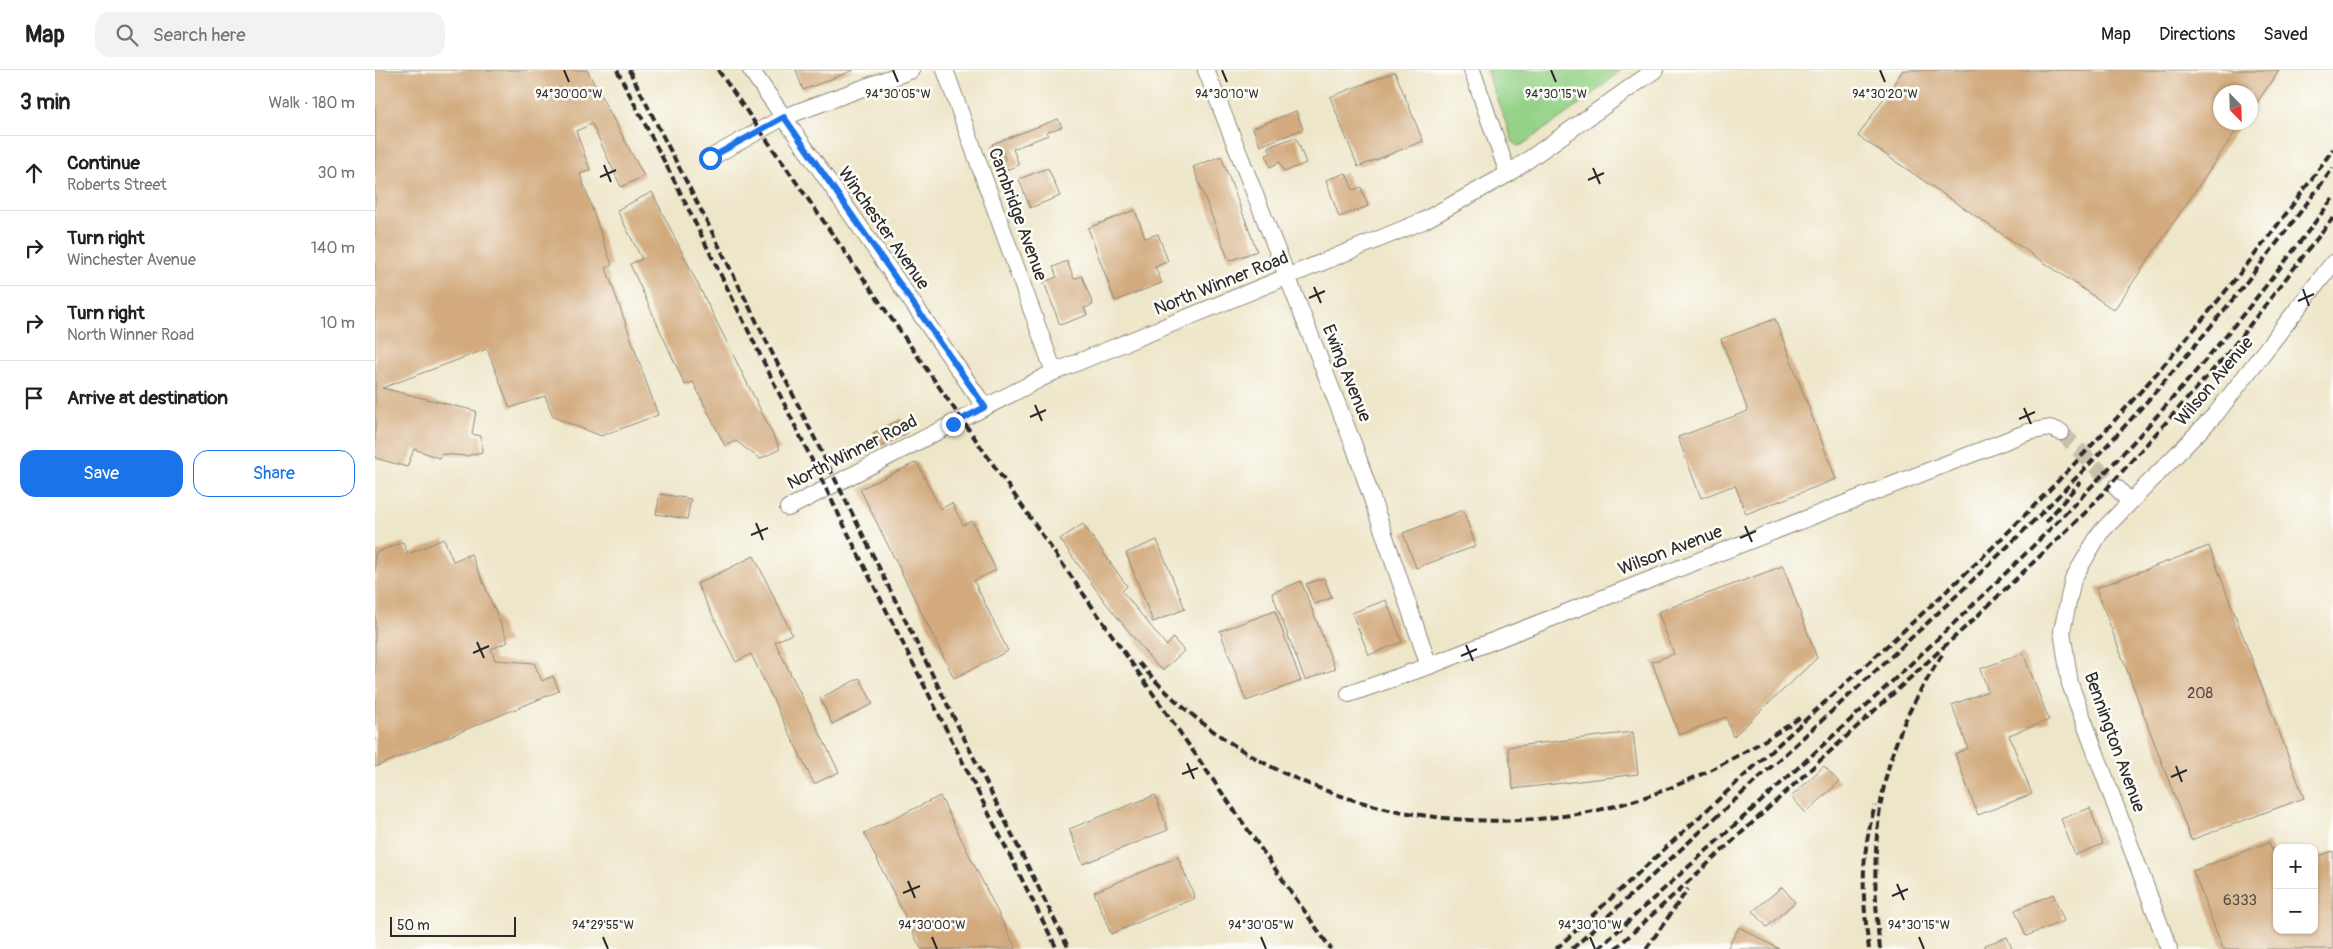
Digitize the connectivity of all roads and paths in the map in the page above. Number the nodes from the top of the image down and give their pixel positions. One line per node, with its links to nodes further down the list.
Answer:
1 (751, 70): 7 (street, Winchester Avenue)
2 (912, 70): 7 (street)
3 (945, 70): 12 (street, Cambridge Avenue)
4 (1205, 70): 11 (street, Ewing Avenue)
5 (1472, 70): 9 (street)
6 (1655, 70): 9 (street, North Winner Road)
7 (784, 117): 8 (street); 13 (street, Winchester Avenue)
8 (710, 158)
9 (1508, 174): 11 (street, North Winner Road)
10 (2333, 263): 16 (street, Wilson Avenue)
11 (1287, 278): 12 (street, North Winner Road); 18 (street, Ewing Avenue)
12 (1054, 372): 13 (street, North Winner Road)
13 (985, 407): 17 (street, North Winner Road)
14 (2061, 432): 18 (street, Wilson Avenue)
15 (2117, 487): 16 (street)
16 (2130, 502): 20 (street, Bennington Avenue)
17 (788, 508)
18 (1429, 666): 19 (street, Wilson Avenue)
19 (1349, 694)
20 (2169, 949)

